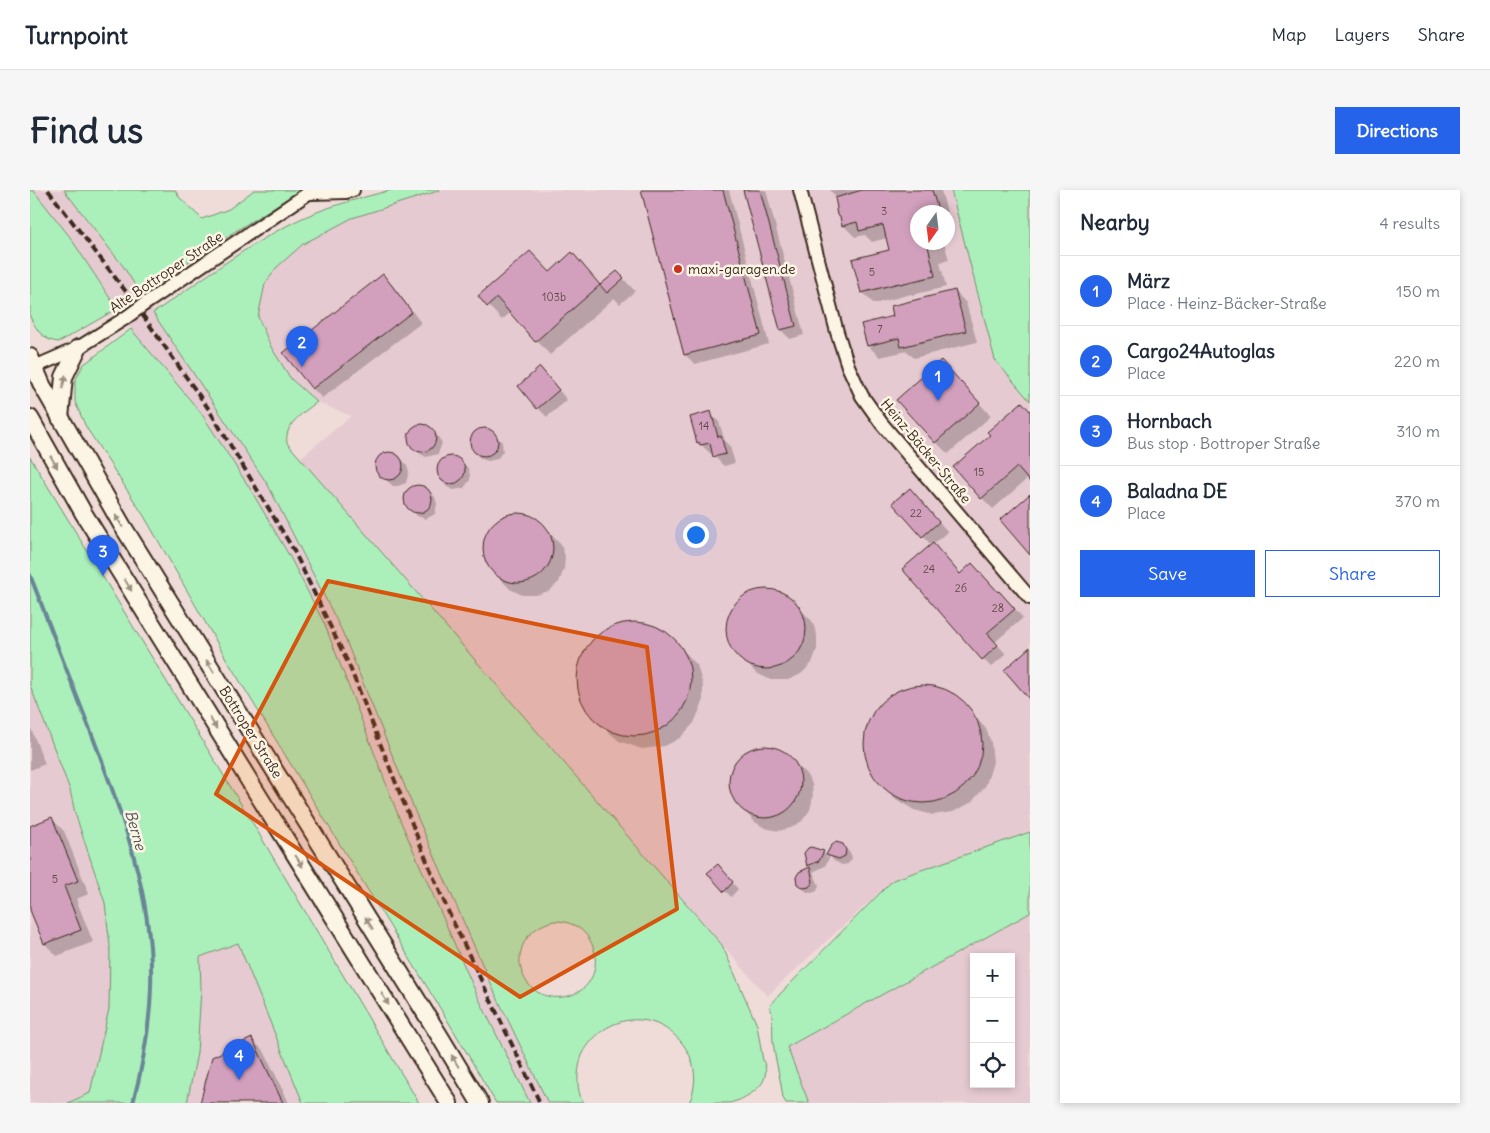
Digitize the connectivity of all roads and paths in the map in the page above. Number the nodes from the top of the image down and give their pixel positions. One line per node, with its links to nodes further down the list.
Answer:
1 (353, 190): 3 (street)
2 (800, 190): 8 (street, Heinz-Bäcker-Straße)
3 (312, 191): 4 (street, Alte Bottroper Straße, bridge)
4 (78, 348): 5 (street, Alte Bottroper Straße); 6 (main road, one-way to 4)
5 (32, 365): 6 (main road, Bottroper Straße)
6 (60, 418): 10 (main road, Bottroper Straße, one-way to 6)
7 (30, 419): 9 (main road, Bottroper Straße, one-way to 9)
8 (1030, 598)
9 (449, 1103)
10 (480, 1103)

